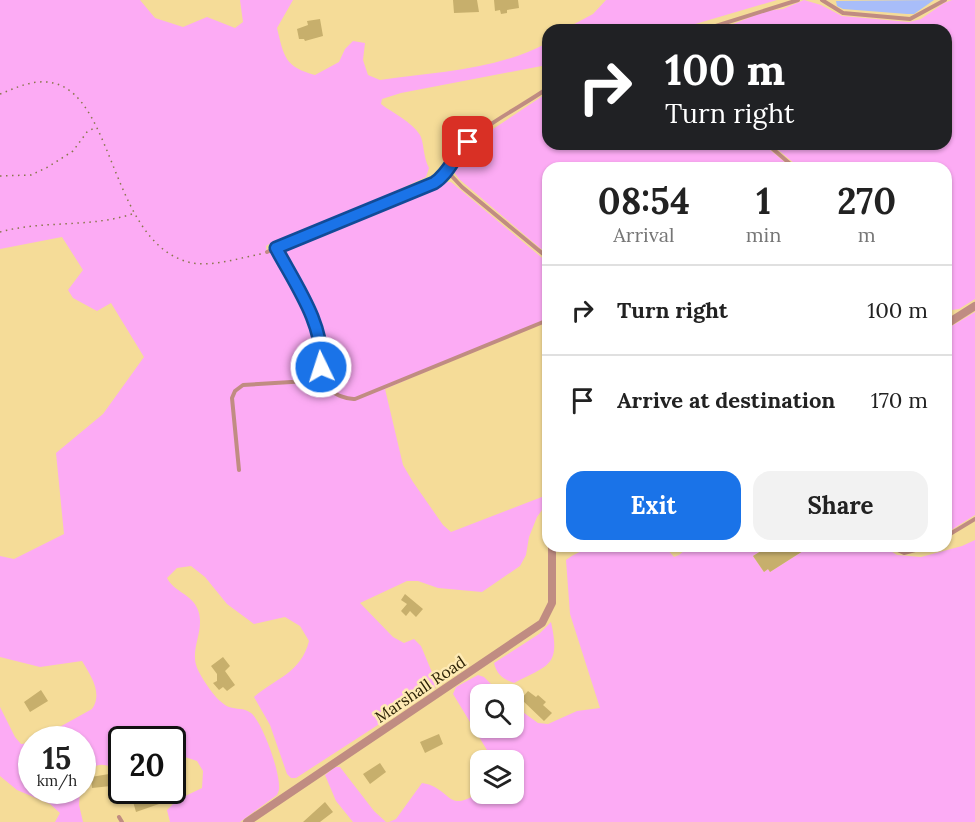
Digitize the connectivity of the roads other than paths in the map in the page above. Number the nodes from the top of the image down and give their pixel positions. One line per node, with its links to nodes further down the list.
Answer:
1 (798, 0): 4 (lane)
2 (945, 0): 3 (lane)
3 (826, 1)
4 (722, 24)
5 (542, 92): 8 (lane)
6 (774, 150): 7 (lane)
7 (788, 162)
8 (446, 170): 9 (lane); 11 (lane)
9 (276, 248): 10 (lane); 15 (lane)
10 (267, 252)
11 (542, 253)
12 (975, 306): 13 (street)
13 (952, 321)
14 (542, 322): 15 (lane)
15 (318, 384): 16 (lane)
16 (238, 470)
17 (975, 519): 18 (lane)
18 (952, 533)
19 (552, 552): 22 (street, Marshall Road)
20 (119, 817): 21 (lane)
21 (122, 822)
22 (247, 822)

